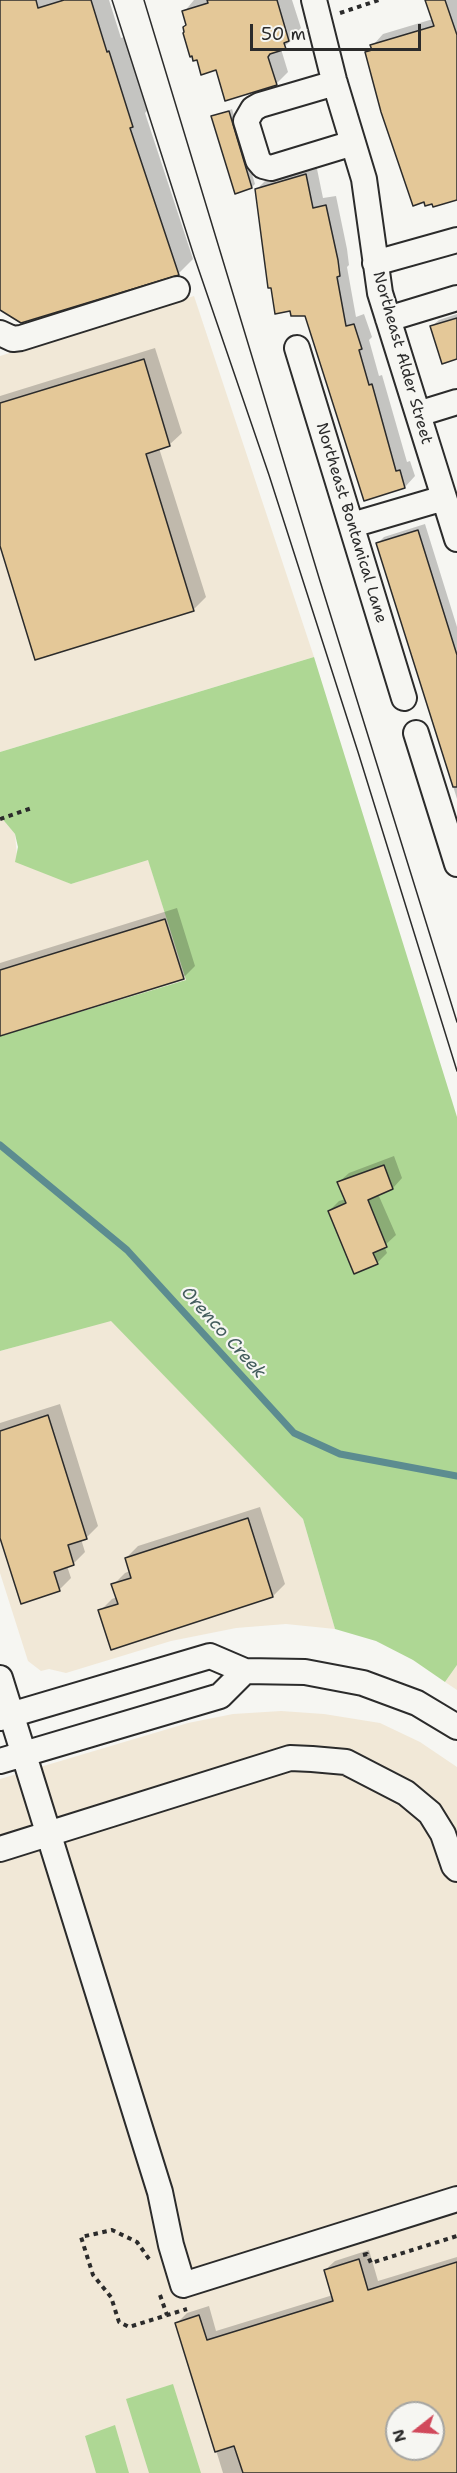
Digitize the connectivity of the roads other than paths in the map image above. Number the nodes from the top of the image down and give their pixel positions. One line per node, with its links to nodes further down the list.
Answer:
1 (314, 0): 2 (street, Northeast Alder Street)
2 (335, 83): 3 (street, Northeast Alder Street); 3 (street)
3 (353, 143): 5 (street, Northeast Alder Street)
4 (457, 240): 5 (street)
5 (375, 263): 8 (street, Northeast Alder Street)
6 (177, 289): 9 (street)
7 (457, 298): 8 (street)
8 (388, 319): 12 (street, Northeast Alder Street)
9 (0, 333)
10 (297, 348): 14 (street, Northeast Bontanical Lane)
11 (457, 402): 12 (street)
12 (418, 414): 13 (street, Northeast Alder Street)
13 (449, 502): 14 (street); 15 (street, Northeast Alder Street)
14 (352, 525): 16 (street, Northeast Bontanical Lane)
15 (457, 539)
16 (404, 698)
17 (416, 733): 18 (street)
18 (457, 864)
19 (245, 1671): 21 (street); 22 (street); 23 (street)
20 (0, 1678): 21 (street)
21 (6, 1717): 23 (street)
22 (457, 1727)
23 (24, 1754): 24 (street); 25 (street)
24 (0, 1761)
25 (47, 1834): 26 (street); 27 (street); 28 (street)
26 (0, 1849)
27 (457, 1869)
28 (457, 2199)

